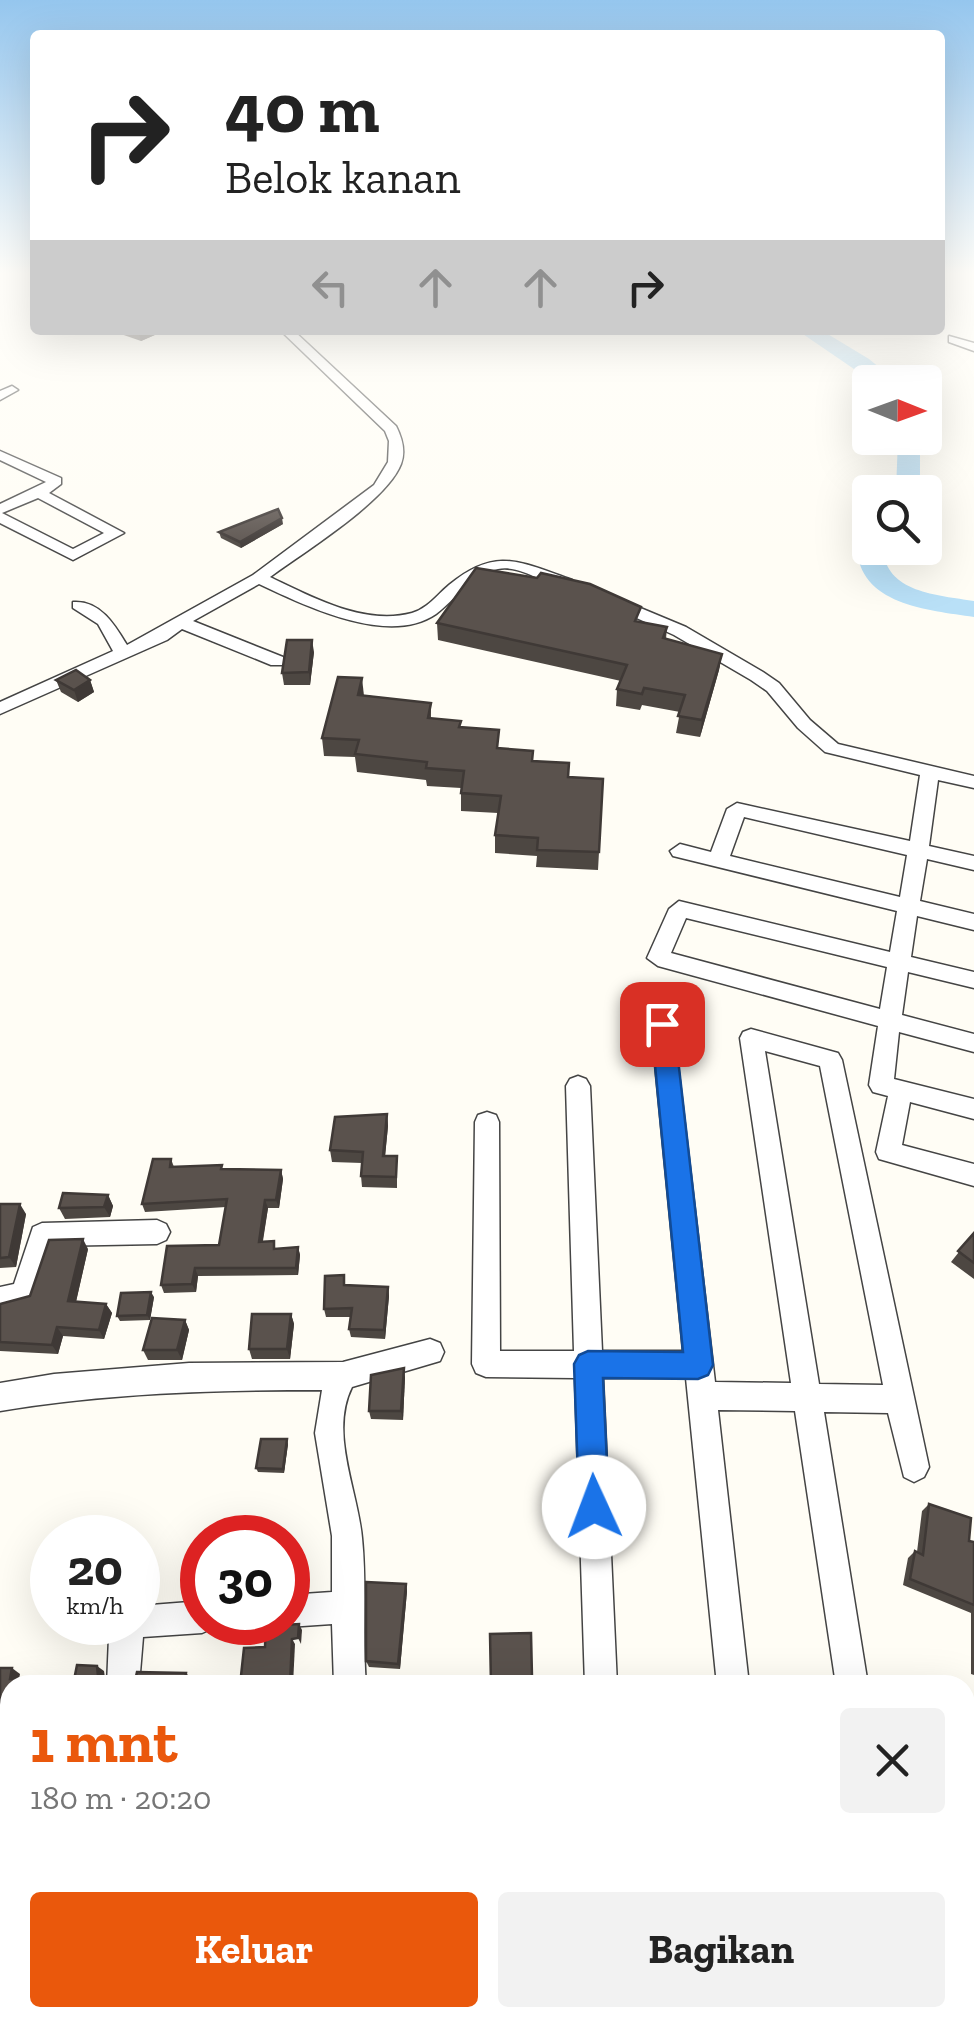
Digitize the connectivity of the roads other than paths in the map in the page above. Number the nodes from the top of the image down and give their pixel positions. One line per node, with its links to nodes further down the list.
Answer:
1 (327, 369): 5 (street)
2 (0, 455): 3 (street)
3 (40, 492): 4 (street); 4 (street)
4 (3, 507)
5 (259, 578): 7 (street); 11 (street)
6 (80, 605): 8 (street)
7 (182, 623): 8 (street); 9 (street)
8 (122, 652): 10 (street)
9 (277, 661)
10 (0, 709)
11 (930, 773): 12 (street); 13 (street)
12 (974, 782)
13 (919, 850): 15 (street); 16 (street); 17 (street)
14 (680, 851): 15 (street)
15 (718, 860): 17 (street)
16 (974, 863)
17 (906, 905): 18 (street); 19 (street)
18 (974, 922)
19 (897, 961): 20 (street); 21 (street); 21 (street)
20 (974, 980)
21 (888, 1021): 23 (street); 25 (street)
22 (662, 1024): 33 (street)
23 (974, 1043)
24 (578, 1086): 32 (street)
25 (901, 1090): 26 (street); 28 (street)
26 (974, 1110)
27 (488, 1122): 32 (street)
28 (974, 1174)
29 (157, 1232): 30 (street)
30 (0, 1299)
31 (430, 1352): 34 (street)
32 (588, 1364): 33 (street); 45 (street)
33 (698, 1365): 35 (street)
34 (343, 1376): 36 (street); 40 (street)
35 (702, 1396): 37 (street); 46 (street)
36 (0, 1397)
37 (808, 1398): 38 (street); 38 (street); 47 (street)
38 (900, 1400): 39 (street)
39 (914, 1467)
40 (346, 1607): 41 (street); 44 (street)
41 (310, 1609)
42 (125, 1645): 43 (street)
43 (123, 1675)
44 (349, 1675)
45 (600, 1675)
46 (732, 1675)
47 (850, 1675)

